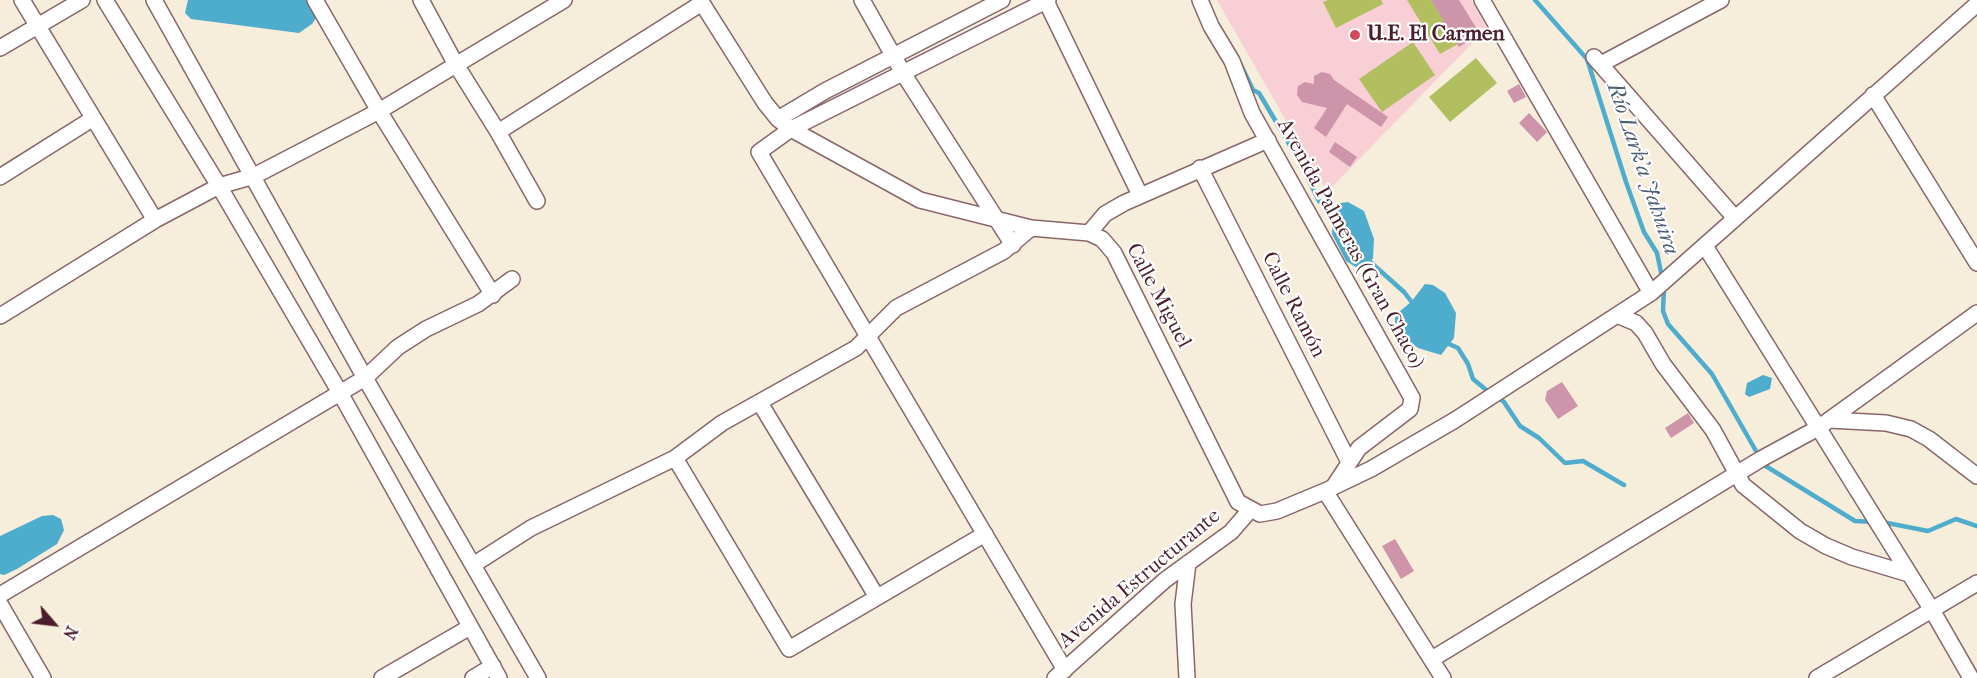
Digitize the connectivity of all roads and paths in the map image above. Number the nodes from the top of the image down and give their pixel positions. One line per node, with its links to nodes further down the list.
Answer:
1 (22, 0): 16 (street)
2 (82, 0): 16 (street)
3 (105, 0): 30 (street)
4 (154, 0): 28 (street)
5 (315, 0): 22 (street)
6 (421, 0): 19 (street)
7 (564, 0): 19 (street)
8 (862, 0): 18 (street)
9 (1002, 0): 18 (street)
10 (1200, 0): 26 (street, Avenida Palmeras (Gran Chaco))
11 (1482, 0): 42 (street)
12 (1721, 0): 33 (street)
13 (1047, 1): 20 (street); 31 (street)
14 (701, 2): 24 (street); 25 (street)
15 (1977, 4): 21 (street)
16 (37, 26): 17 (street); 23 (street)
17 (0, 48)
18 (895, 58): 20 (street); 24 (street)
19 (455, 63): 22 (street); 25 (street)
20 (903, 73): 24 (street); 34 (street)
21 (1873, 95): 33 (street); 40 (street)
22 (379, 111): 28 (street); 43 (street)
23 (92, 119): 29 (street); 35 (street)
24 (785, 124): 34 (street); 47 (street)
25 (498, 132): 32 (street)
26 (1268, 140): 27 (street); 53 (street, Avenida Palmeras (Gran Chaco))
27 (1200, 168): 31 (street); 53 (street, Calle Ramón)
28 (254, 176): 30 (street); 48 (street)
29 (0, 177)
30 (219, 186): 35 (street); 49 (street)
31 (1140, 195): 37 (street)
32 (537, 201)
33 (1736, 218): 39 (street)
34 (997, 219): 36 (street); 38 (street)
35 (155, 220): 46 (street)
36 (1031, 228): 37 (street); 38 (street)
37 (1089, 232): 57 (street, Calle Miguel)
38 (1013, 245): 47 (street)
39 (1705, 246): 42 (street); 51 (street)
40 (1977, 263)
41 (512, 279): 43 (street)
42 (1651, 294): 45 (street)
43 (493, 295): 48 (street)
44 (1977, 314): 51 (street)
45 (1617, 315): 54 (street); 56 (street)
46 (0, 316)
47 (869, 338): 50 (street); 58 (street)
48 (365, 378): 49 (street); 60 (street)
49 (339, 391): 63 (street); 67 (street)
50 (760, 403): 52 (street); 64 (street)
51 (1823, 424): 54 (street); 55 (street); 61 (street)
52 (675, 458): 60 (street); 64 (street)
53 (1349, 462): 56 (street, Avenida Palmeras (Gran Chaco))
54 (1737, 473): 61 (street); 68 (street)
55 (1977, 476)
56 (1329, 490): 57 (street); 68 (street)
57 (1250, 510): 59 (street, Avenida Estructurante)
58 (985, 534): 64 (street); 70 (street)
59 (1188, 563): 70 (street, Avenida Estructurante); 75 (street)
60 (473, 565): 74 (street)
61 (1909, 574): 66 (street)
62 (1977, 583): 66 (street)
63 (0, 595)
64 (877, 597)
65 (0, 604): 71 (street)
66 (1932, 610): 77 (street); 78 (street)
67 (470, 627): 69 (street); 72 (street)
68 (1432, 659): 76 (street)
69 (496, 672): 73 (street)
70 (1060, 674)
71 (43, 678)
72 (382, 678)
73 (473, 678)
74 (538, 678)
75 (1187, 678)
76 (1443, 678)
77 (1817, 678)
78 (1971, 678)

